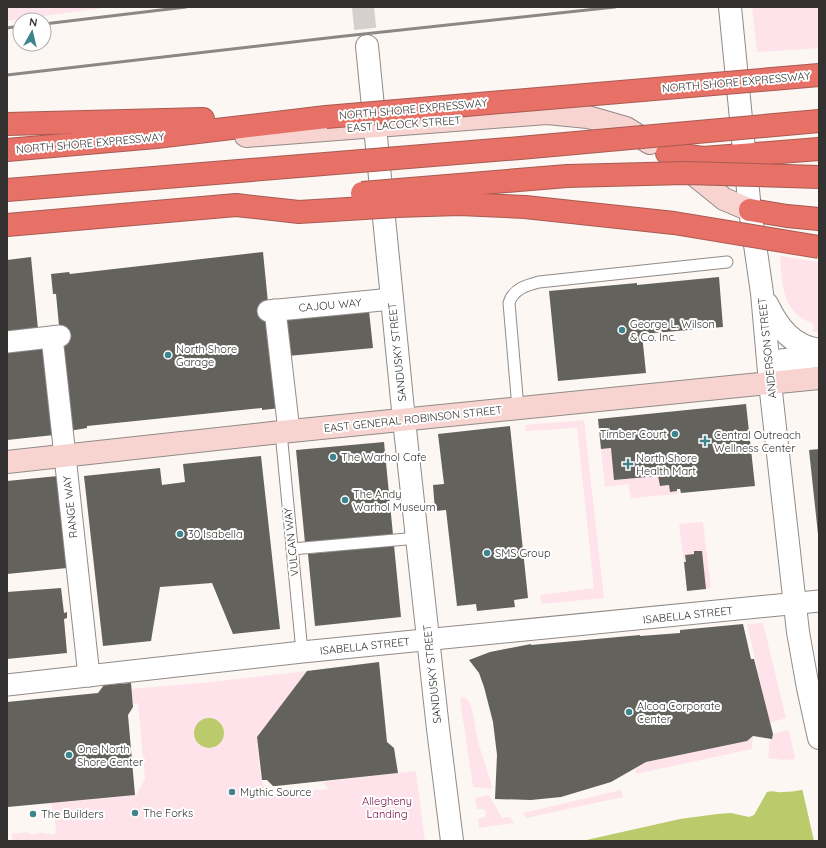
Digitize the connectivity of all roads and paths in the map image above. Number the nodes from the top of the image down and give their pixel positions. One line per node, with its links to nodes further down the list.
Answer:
1 (730, 7): 12 (street, ANDERSON STREET)
2 (367, 46): 7 (street, SANDUSKY STREET)
3 (819, 75): 4 (highway, NORTH SHORE EXPRESSWAY, bridge)
4 (326, 117): 6 (highway); 9 (highway, NORTH SHORE EXPRESSWAY)
5 (819, 121): 14 (highway, bridge)
6 (7, 124)
7 (375, 127): 10 (main road, EAST LACOCK STREET); 11 (main road, EAST LACOCK STREET); 22 (street, SANDUSKY STREET)
8 (819, 149): 12 (highway)
9 (7, 150)
10 (667, 153): 12 (highway); 16 (main road, EAST LACOCK STREET)
11 (7, 154)
12 (745, 155): 16 (street, ANDERSON STREET)
13 (819, 177): 15 (highway, bridge)
14 (7, 190)
15 (236, 205): 18 (highway); 19 (highway, bridge)
16 (750, 210): 17 (highway); 21 (street, ANDERSON STREET)
17 (819, 219)
18 (7, 225)
19 (819, 246)
20 (727, 262): 29 (lane)
21 (762, 293): 25 (street); 27 (street, ANDERSON STREET)
22 (392, 299): 23 (street, CAJOU WAY); 30 (street, SANDUSKY STREET)
23 (272, 310): 31 (street, VULCAN WAY)
24 (7, 342): 32 (street, RANGE WAY)
25 (819, 350)
26 (819, 356): 27 (street, EAST GENERAL ROBINSON STREET)
27 (770, 372): 28 (main road, EAST GENERAL ROBINSON STREET); 29 (main road, EAST GENERAL ROBINSON STREET); 37 (street, ANDERSON STREET)
28 (819, 378)
29 (518, 408): 30 (main road, EAST GENERAL ROBINSON STREET)
30 (404, 420): 31 (main road, EAST GENERAL ROBINSON STREET); 34 (street, SANDUSKY STREET)
31 (285, 432): 32 (main road, EAST GENERAL ROBINSON STREET); 35 (lane, VULCAN WAY)
32 (65, 456): 33 (main road, EAST GENERAL ROBINSON STREET); 40 (street, RANGE WAY)
33 (7, 462)
34 (418, 538): 35 (lane); 38 (street, SANDUSKY STREET)
35 (292, 549): 39 (lane, VULCAN WAY)
36 (819, 601): 37 (street, ISABELLA STREET)
37 (796, 604): 38 (street, ISABELLA STREET); 42 (street, ANDERSON STREET)
38 (429, 640): 39 (street, ISABELLA STREET); 43 (street, SANDUSKY STREET)
39 (302, 652): 40 (street, ISABELLA STREET)
40 (88, 676): 41 (street, ISABELLA STREET)
41 (7, 685)
42 (819, 738)
43 (452, 841)

